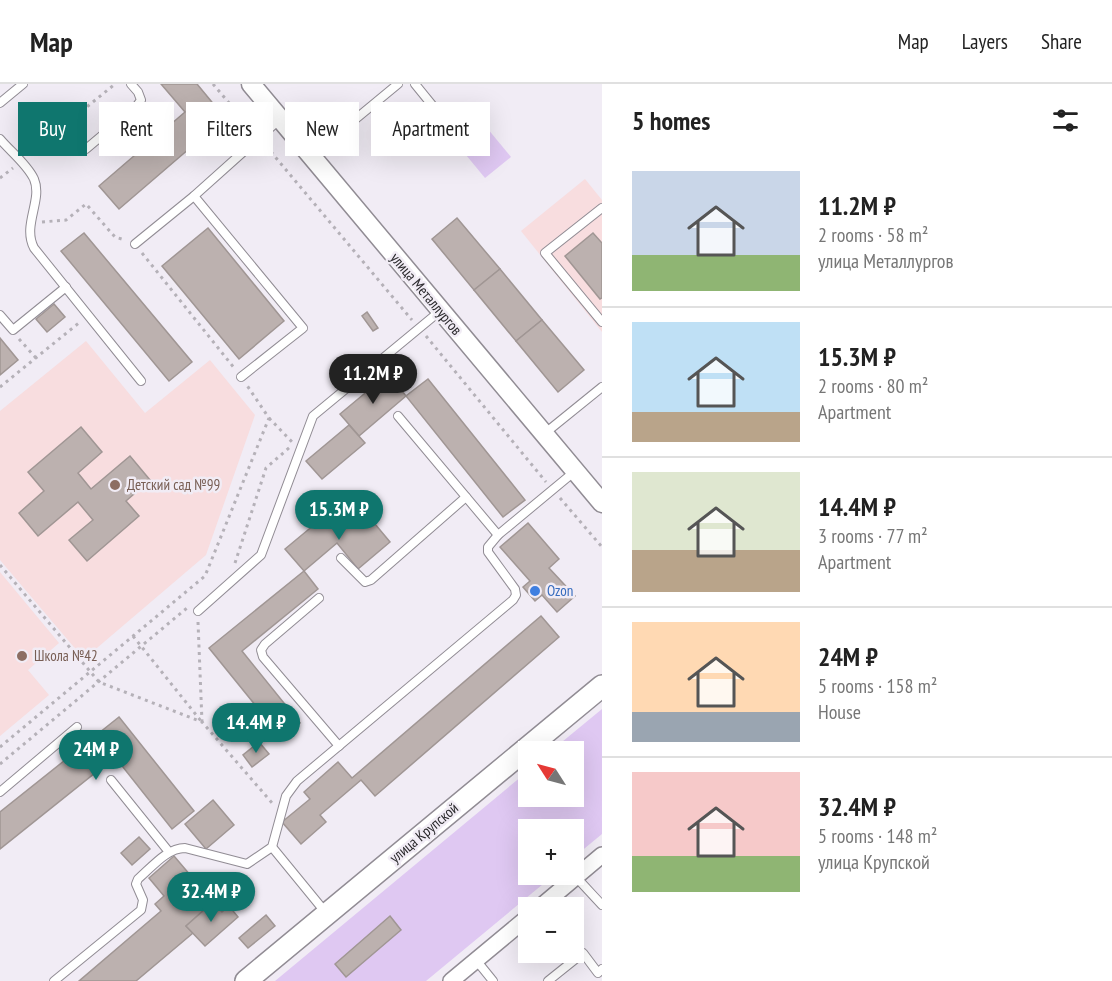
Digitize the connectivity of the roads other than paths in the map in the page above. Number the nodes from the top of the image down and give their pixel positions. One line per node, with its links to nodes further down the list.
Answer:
1 (23, 84): 9 (lane)
2 (131, 84): 14 (lane)
3 (251, 84): 11 (street, улица Металлургов)
4 (383, 84): 7 (lane)
5 (398, 84): 7 (lane)
6 (415, 84): 8 (lane)
7 (389, 91): 10 (lane)
8 (430, 102)
9 (0, 103)
10 (359, 116)
11 (280, 119): 12 (street, улица Металлургов); 16 (lane)
12 (285, 125)
13 (0, 139): 19 (lane)
14 (87, 148)
15 (311, 156): 20 (street, улица Металлургов)
16 (194, 196): 18 (lane); 23 (lane)
17 (602, 208): 22 (lane)
18 (135, 244)
19 (66, 287): 21 (lane); 24 (lane)
20 (440, 311): 27 (street, улица Металлургов); 34 (lane)
21 (0, 315)
22 (602, 322)
23 (242, 378)
24 (141, 381)
25 (602, 387): 27 (lane)
26 (398, 416): 29 (lane)
27 (544, 434): 28 (street, улица Металлургов)
28 (575, 471): 30 (street, улица Металлургов); 31 (lane)
29 (466, 497): 31 (lane); 32 (lane)
30 (602, 503)
31 (498, 535): 37 (lane)
32 (341, 558)
33 (319, 598): 37 (lane)
34 (198, 611)
35 (602, 686): 48 (main road, улица Крупской)
36 (77, 727): 39 (lane)
37 (339, 746): 40 (lane)
38 (111, 780): 41 (lane)
39 (0, 792)
40 (272, 847): 41 (lane); 48 (lane)
41 (169, 852): 52 (lane)
42 (602, 855): 43 (street)
43 (584, 870)
44 (566, 885): 46 (street)
45 (584, 885): 47 (lane)
46 (552, 897)
47 (602, 904)
48 (327, 914): 53 (main road, улица Крупской)
49 (518, 925): 50 (street)
50 (476, 960): 54 (street); 55 (lane)
51 (602, 969): 56 (lane)
52 (54, 981)
53 (246, 981)
54 (451, 981)
55 (493, 981)
56 (548, 981)

